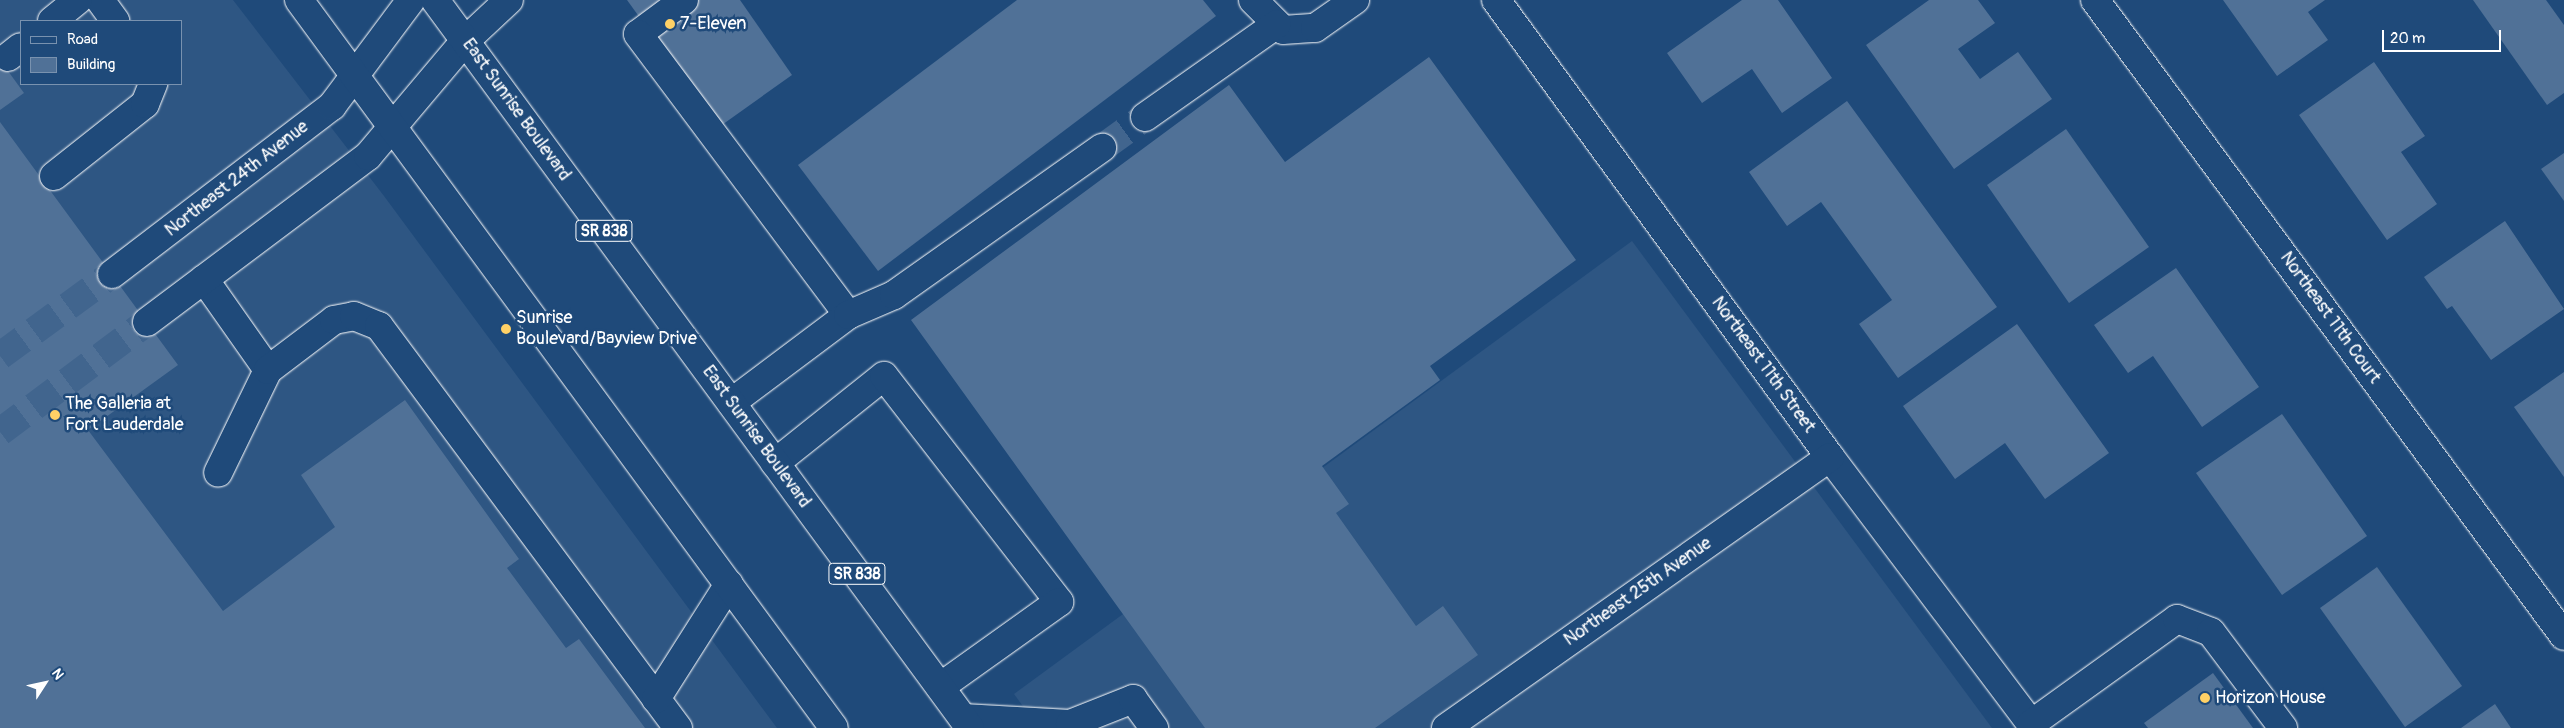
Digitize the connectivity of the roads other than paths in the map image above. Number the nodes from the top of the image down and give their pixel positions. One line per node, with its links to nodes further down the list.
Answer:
1 (78, 0): 12 (street)
2 (100, 0): 13 (street)
3 (300, 0): 16 (street)
4 (411, 0): 16 (street, Northeast 24th Avenue)
5 (435, 0): 15 (street, East Sunrise Boulevard / SR 838)
6 (509, 0): 15 (street)
7 (684, 0): 24 (street)
8 (1254, 0): 14 (street)
9 (1355, 0): 14 (street)
10 (1496, 0): 28 (street, Northeast 11th Street)
11 (2096, 0): 32 (street, Northeast 11th Court)
12 (53, 20)
13 (114, 20)
14 (1277, 24): 18 (street)
15 (465, 41): 19 (street); 27 (street, East Sunrise Boulevard / SR 838)
16 (356, 78): 19 (street); 22 (street, Northeast 24th Avenue)
17 (153, 85): 21 (street)
18 (1145, 117)
19 (392, 128): 23 (street); 31 (street)
20 (1102, 148): 24 (street)
21 (54, 176)
22 (112, 274)
23 (204, 279): 25 (street); 26 (street)
24 (848, 316): 27 (street)
25 (147, 322)
26 (268, 370): 30 (street); 34 (street)
27 (731, 403): 29 (street, East Sunrise Boulevard / SR 838)
28 (1830, 457): 36 (street, Northeast 11th Street); 40 (street, Northeast 25th Avenue)
29 (775, 462): 33 (street, East Sunrise Boulevard / SR 838); 33 (street)
30 (218, 473)
31 (729, 584): 34 (street); 38 (street)
32 (2564, 636)
33 (940, 687): 35 (street, East Sunrise Boulevard / SR 838)
34 (656, 699): 37 (street)
35 (966, 723): 39 (street)
36 (2033, 726): 41 (street)
37 (678, 728)
38 (834, 728)
39 (1154, 728)
40 (1446, 728)
41 (2283, 728)

